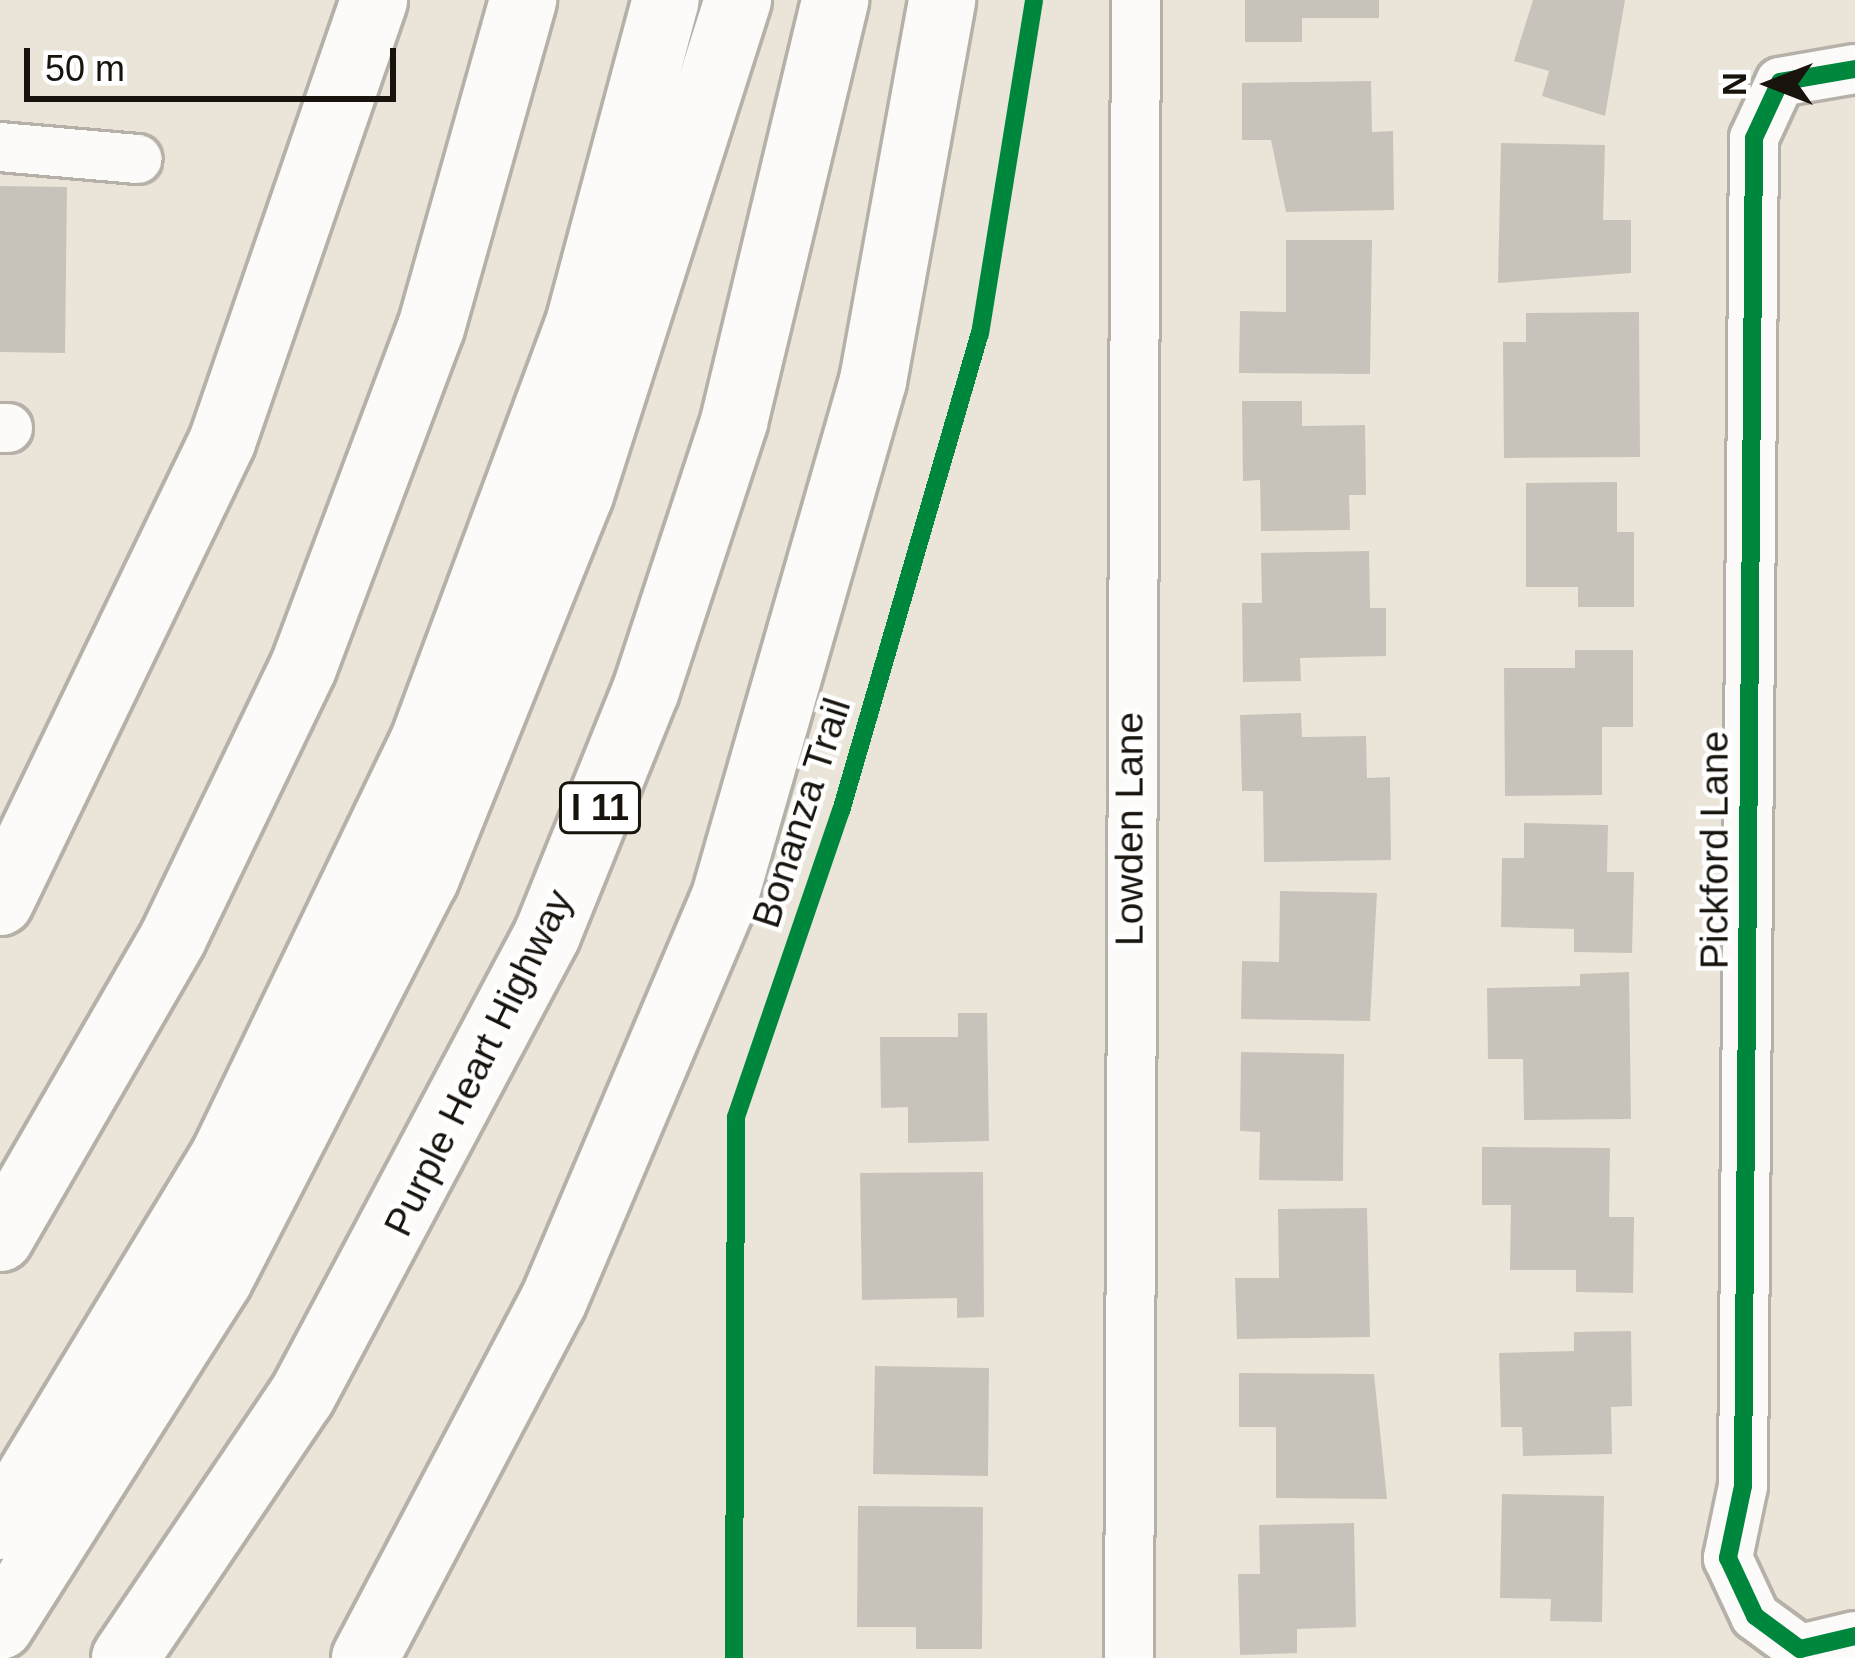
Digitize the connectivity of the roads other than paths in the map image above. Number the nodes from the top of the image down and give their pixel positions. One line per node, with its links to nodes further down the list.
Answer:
1 (374, 0): 11 (highway)
2 (523, 0): 12 (highway)
3 (665, 0): 13 (highway)
4 (738, 0): 13 (highway)
5 (835, 0): 16 (highway, Purple Heart Highway / I 11)
6 (942, 0): 17 (highway)
7 (1136, 0): 18 (street, Lowden Lane)
8 (1855, 69): 15 (street, Pickford Lane)
9 (0, 147): 10 (street)
10 (137, 158)
11 (0, 902)
12 (0, 1238)
13 (21, 1544): 14 (highway)
14 (0, 1626)
15 (1855, 1636)
16 (124, 1658)
17 (364, 1658)
18 (1129, 1658)

